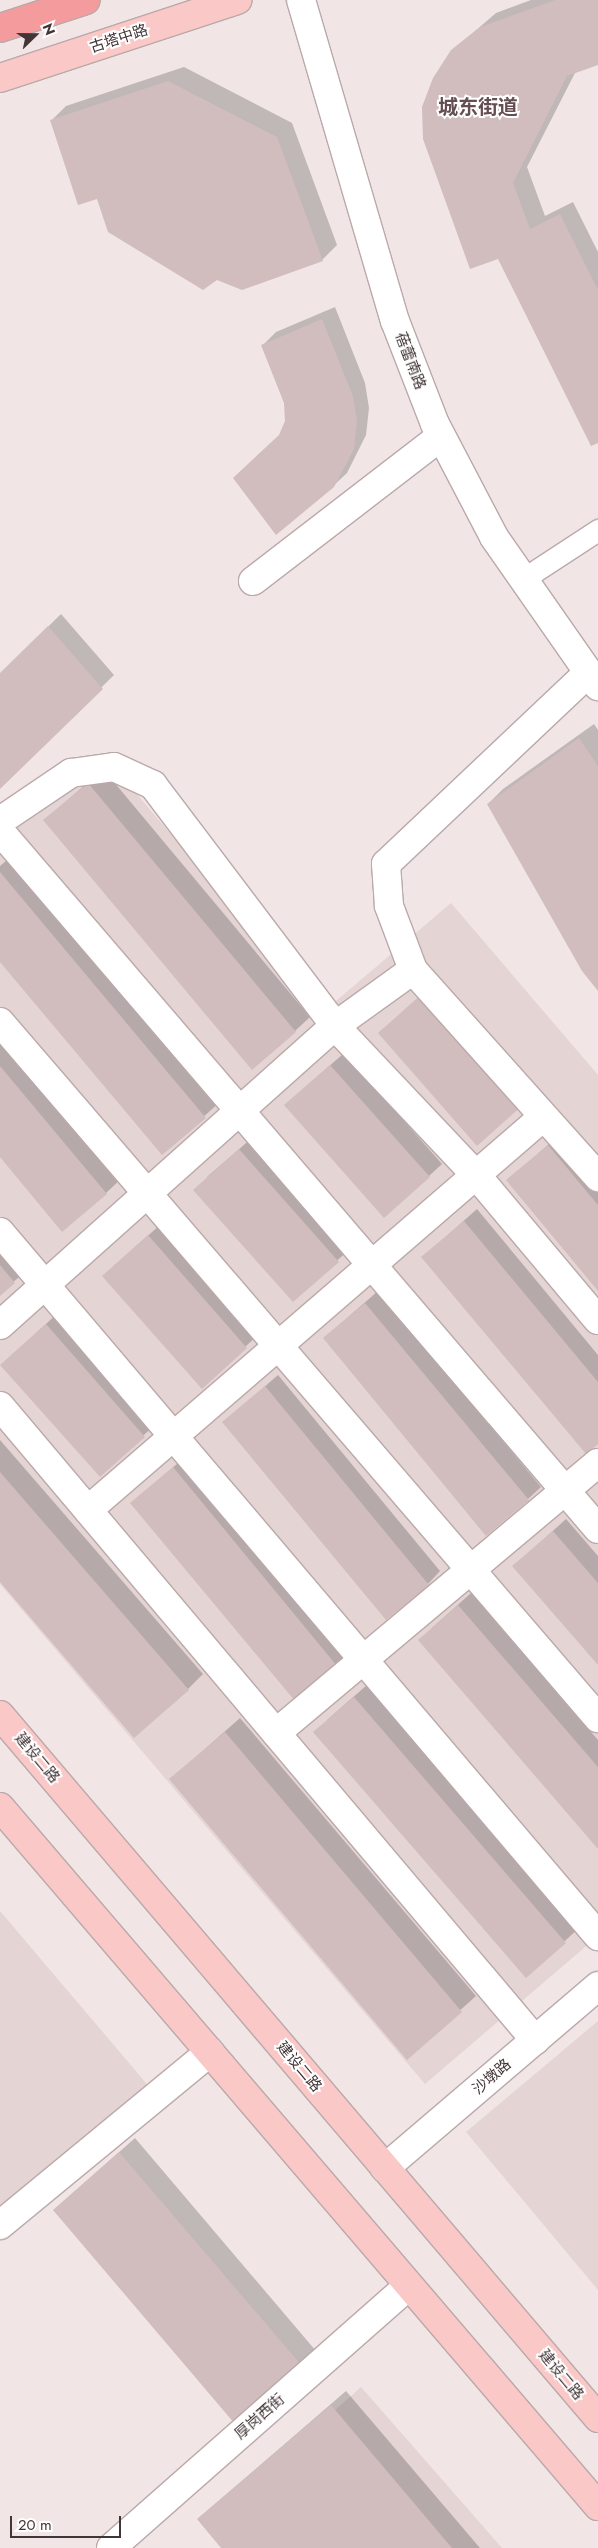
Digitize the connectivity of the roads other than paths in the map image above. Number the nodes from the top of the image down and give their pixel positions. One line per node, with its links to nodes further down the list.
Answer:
1 (86, 0): 4 (main road)
2 (237, 0): 5 (main road, 古塔中路)
3 (301, 0): 6 (street, 蓓蕾南路)
4 (0, 28)
5 (0, 78)
6 (441, 436): 8 (street, 蓓蕾南路); 9 (street)
7 (598, 530): 8 (lane)
8 (523, 579): 10 (street, 蓓蕾南路)
9 (253, 581)
10 (593, 680): 13 (street)
11 (0, 821): 15 (street)
12 (0, 831): 16 (street)
13 (413, 970): 15 (street); 17 (street)
14 (0, 1022): 20 (street)
15 (335, 1026): 16 (street); 18 (street)
16 (240, 1110): 20 (street); 22 (street)
17 (543, 1117): 18 (street); 19 (street)
18 (477, 1176): 22 (street); 24 (street)
19 (598, 1177)
20 (150, 1194): 23 (street); 26 (street)
21 (0, 1232): 23 (street)
22 (372, 1266): 26 (street); 30 (street)
23 (45, 1287): 25 (street); 28 (street)
24 (598, 1320)
25 (0, 1325)
26 (278, 1346): 28 (street); 33 (street)
27 (1, 1410): 31 (street)
28 (175, 1436): 31 (street); 34 (street)
29 (598, 1463): 30 (street)
30 (565, 1491): 32 (street); 33 (street)
31 (88, 1510): 37 (street)
32 (598, 1529)
33 (471, 1570): 34 (street); 36 (street)
34 (364, 1660): 37 (street); 39 (street)
35 (0, 1715): 43 (main road, 建设二路)
36 (598, 1718)
37 (276, 1733): 41 (street)
38 (0, 1806): 42 (main road)
39 (598, 1936)
40 (598, 1986): 41 (street, 沙墩路)
41 (535, 2040): 43 (street, 沙墩路)
42 (210, 2052): 44 (street); 45 (main road)
43 (385, 2168): 46 (main road, 建设二路)
44 (0, 2225)
45 (409, 2285): 47 (main road); 48 (street, 厚岗西街)
46 (598, 2418)
47 (598, 2506)
48 (111, 2548)

